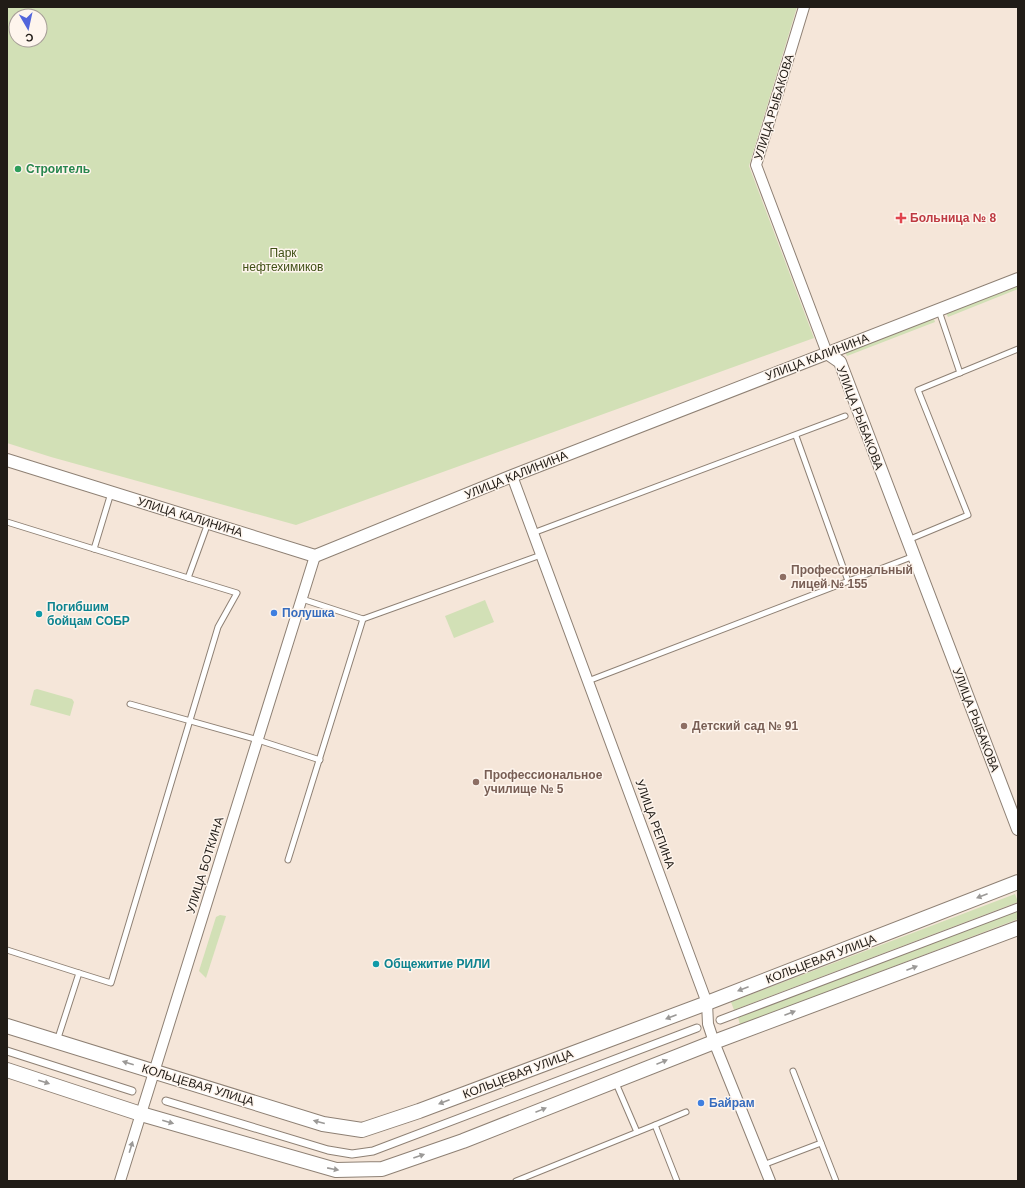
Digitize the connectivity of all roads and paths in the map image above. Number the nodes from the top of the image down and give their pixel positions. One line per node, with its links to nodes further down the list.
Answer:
1 (804, 7): 5 (street, УЛИЦА РЫБАКОВА)
2 (1018, 279): 3 (street, УЛИЦА КАЛИНИНА)
3 (938, 310): 5 (street, УЛИЦА КАЛИНИНА); 6 (lane)
4 (1018, 349): 6 (lane)
5 (827, 353): 10 (street, УЛИЦА КАЛИНИНА); 15 (street, УЛИЦА РЫБАКОВА)
6 (960, 373): 15 (lane)
7 (846, 416): 8 (lane)
8 (796, 436): 14 (lane); 21 (lane)
9 (7, 460): 11 (street, УЛИЦА КАЛИНИНА)
10 (512, 476): 14 (street, УЛИЦА РЕПИНА); 18 (street, УЛИЦА КАЛИНИНА)
11 (111, 492): 13 (street, УЛИЦА КАЛИНИНА); 16 (lane)
12 (7, 522): 16 (lane)
13 (208, 522): 18 (street, УЛИЦА КАЛИНИНА); 20 (lane)
14 (533, 533): 17 (street, УЛИЦА РЕПИНА)
15 (908, 540): 19 (street, УЛИЦА РЫБАКОВА)
16 (94, 549): 20 (lane)
17 (541, 555): 23 (lane); 24 (street, УЛИЦА РЕПИНА)
18 (315, 556): 22 (street, УЛИЦА БОТКИНА)
19 (914, 556): 21 (lane); 29 (street, УЛИЦА РЫБАКОВА)
20 (188, 578): 26 (lane)
21 (848, 580): 24 (lane)
22 (302, 599): 23 (lane); 27 (street, УЛИЦА БОТКИНА)
23 (364, 619): 28 (lane)
24 (588, 681): 36 (street, УЛИЦА РЕПИНА)
25 (130, 704): 26 (lane)
26 (190, 721): 27 (lane); 35 (lane)
27 (258, 740): 28 (lane); 44 (street, УЛИЦА БОТКИНА)
28 (320, 760): 30 (lane)
29 (1018, 829)
30 (288, 860)
31 (1018, 882): 36 (main road, КОЛЬЦЕВАЯ УЛИЦА, one-way to 36)
32 (1018, 907): 37 (street)
33 (1018, 928): 41 (main road, one-way to 33)
34 (7, 950): 35 (lane)
35 (79, 973): 40 (lane)
36 (707, 1003): 41 (street, УЛИЦА РЕПИНА); 44 (main road, КОЛЬЦЕВАЯ УЛИЦА, one-way to 44)
37 (720, 1020)
38 (7, 1026): 40 (main road, КОЛЬЦЕВАЯ УЛИЦА)
39 (697, 1028): 48 (street)
40 (57, 1041): 44 (main road, КОЛЬЦЕВАЯ УЛИЦА, one-way to 40)
41 (714, 1042): 46 (main road, one-way to 41); 54 (street, УЛИЦА РЕПИНА)
42 (7, 1051): 47 (street)
43 (7, 1070): 50 (main road, one-way to 50)
44 (154, 1071): 50 (street, УЛИЦА БОТКИНА)
45 (793, 1071): 53 (lane)
46 (615, 1081): 50 (main road, one-way to 46); 52 (lane)
47 (132, 1091)
48 (166, 1101)
49 (686, 1112): 51 (lane)
50 (141, 1114): 55 (street, УЛИЦА БОТКИНА, one-way to 50)
51 (655, 1126): 52 (lane); 57 (lane)
52 (637, 1132): 56 (lane)
53 (821, 1143): 54 (lane); 59 (lane)
54 (764, 1165): 58 (street, УЛИЦА РЕПИНА)
55 (120, 1181)
56 (516, 1181)
57 (677, 1181)
58 (770, 1181)
59 (836, 1181)

